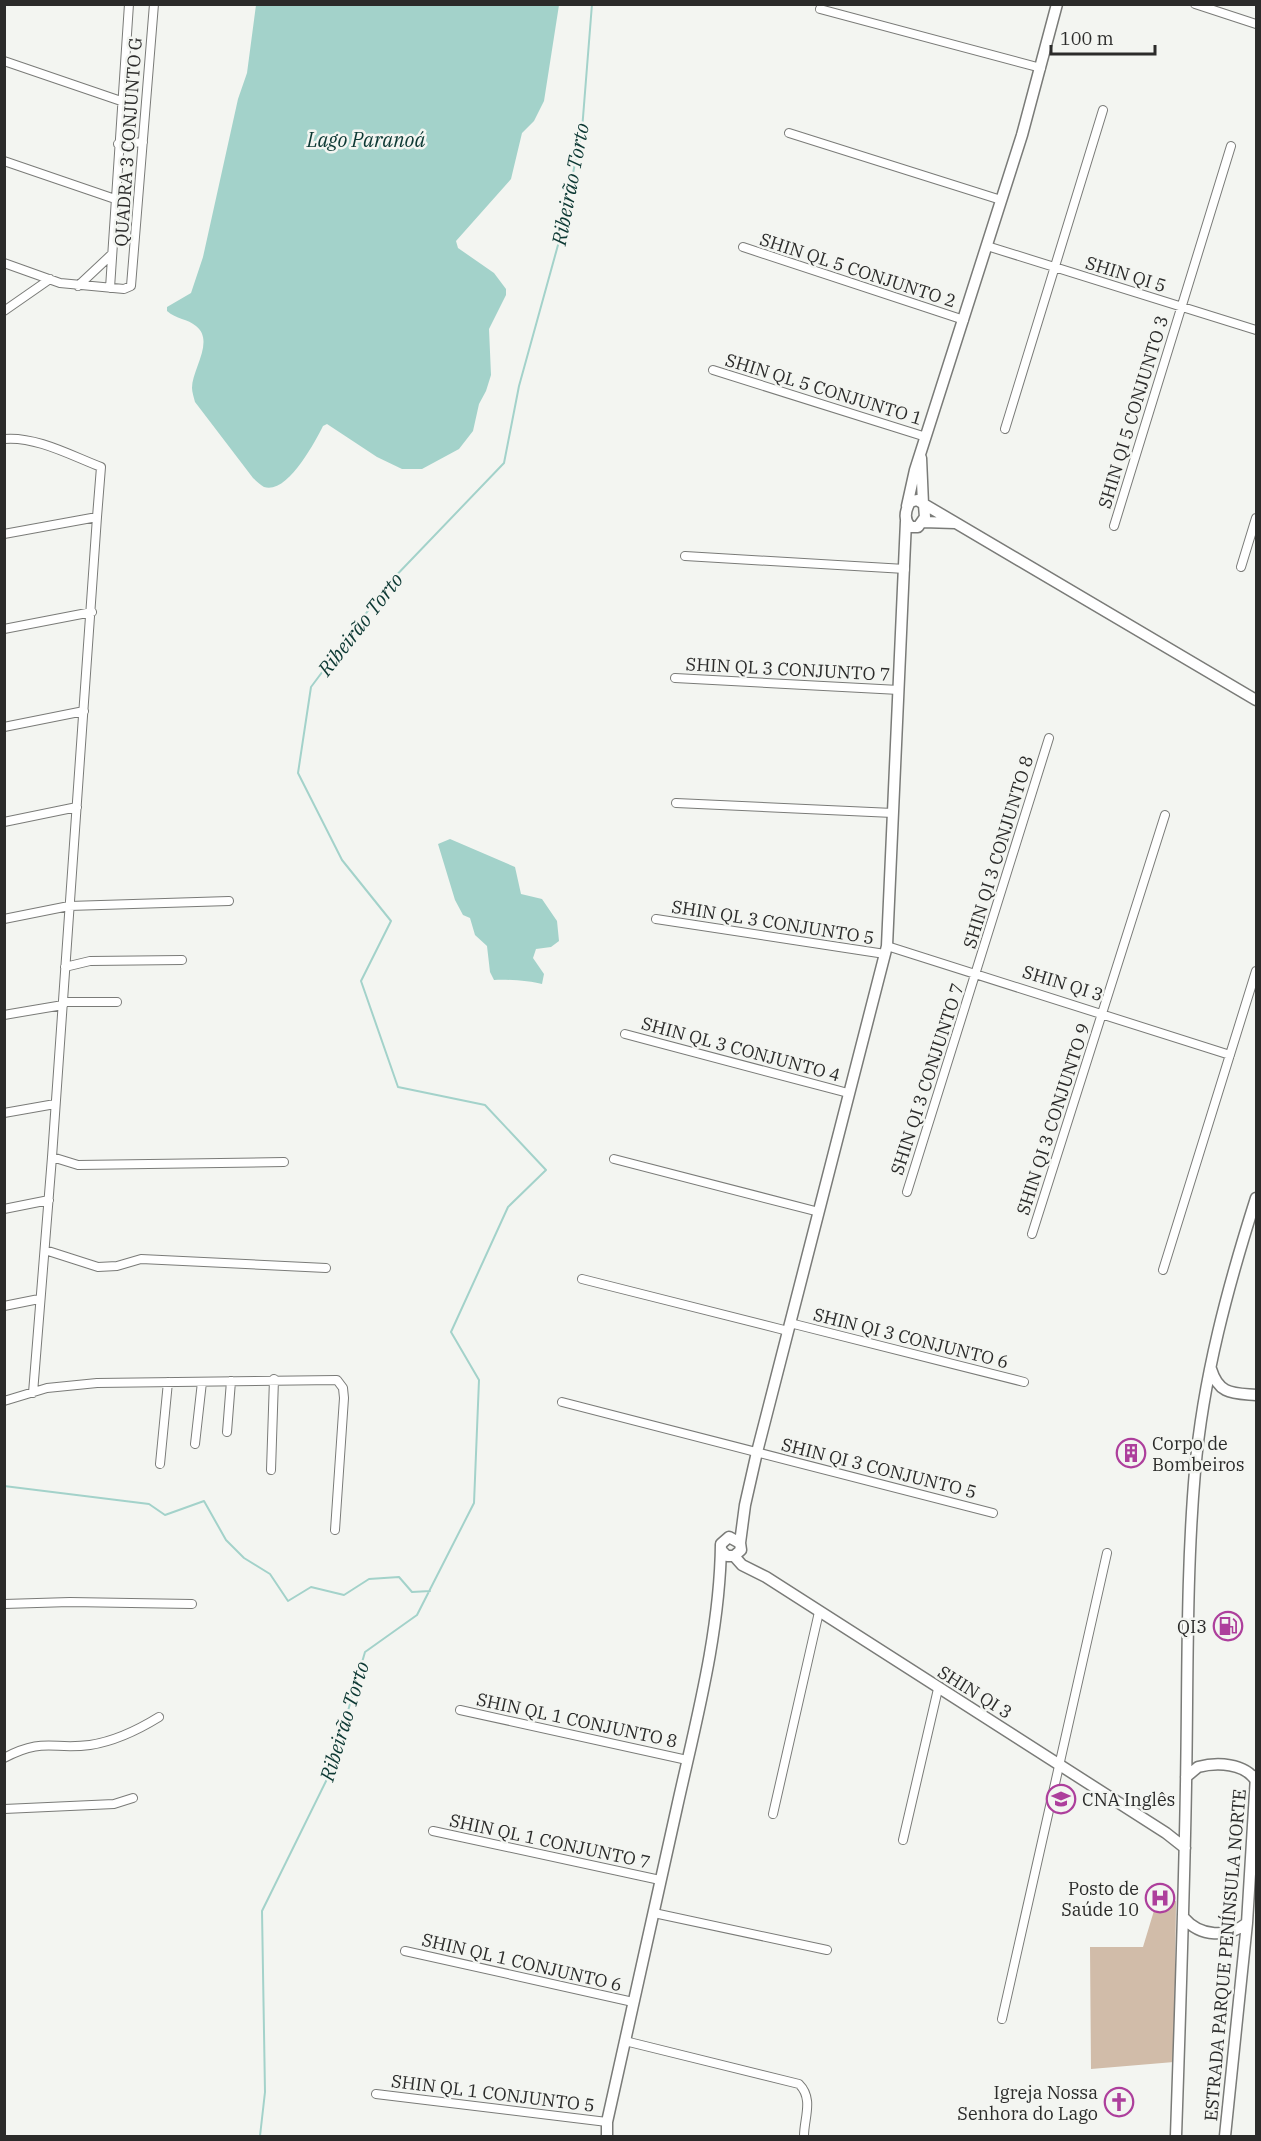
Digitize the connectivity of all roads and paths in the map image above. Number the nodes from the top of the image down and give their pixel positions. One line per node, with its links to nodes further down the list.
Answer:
1 (129, 4): 9 (street)
2 (154, 4): 12 (street, QUADRA 3 CONJUNTO G)
3 (1057, 4): 8 (street)
4 (1195, 4): 6 (street)
5 (820, 9): 8 (street)
6 (1257, 24)
7 (4, 61): 9 (street)
8 (1041, 68): 17 (street)
9 (121, 101): 13 (street)
10 (1103, 110): 22 (street)
11 (789, 133): 17 (street)
12 (143, 142): 13 (street); 25 (street, QUADRA 3 CONJUNTO G)
13 (118, 144): 16 (street)
14 (1231, 146): 26 (street, SHIN QI 5 CONJUNTO 3)
15 (4, 161): 16 (street)
16 (115, 199): 20 (street)
17 (1001, 200): 18 (street)
18 (987, 246): 22 (street, SHIN QI 5); 28 (street)
19 (743, 247): 28 (street, SHIN QL 5 CONJUNTO 2)
20 (112, 254): 24 (street); 25 (street)
21 (4, 263): 23 (street)
22 (1055, 267): 26 (street, SHIN QI 5); 31 (street)
23 (50, 279): 24 (street); 27 (street)
24 (78, 286): 25 (street)
25 (110, 288)
26 (1182, 307): 29 (street, SHIN QI 5); 41 (street, SHIN QI 5 CONJUNTO 3)
27 (4, 311)
28 (964, 320): 32 (street)
29 (1257, 330)
30 (713, 370): 32 (street, SHIN QL 5 CONJUNTO 1)
31 (1005, 429)
32 (927, 437): 34 (street)
33 (4, 439): 37 (street)
34 (921, 454): 35 (street); 36 (street)
35 (924, 505): 36 (street); 39 (street); 40 (street)
36 (907, 506): 40 (street)
37 (97, 517): 42 (street); 46 (street)
38 (1257, 518): 45 (street)
39 (956, 523): 40 (street); 50 (street)
40 (914, 524): 44 (street)
41 (1114, 526)
42 (4, 534)
43 (685, 556): 44 (street)
44 (905, 564): 49 (street)
45 (1241, 567)
46 (92, 612): 47 (street); 51 (street)
47 (4, 629)
48 (675, 678): 49 (street, SHIN QL 3 CONJUNTO 7)
49 (899, 690): 56 (street)
50 (1257, 700)
51 (84, 711): 52 (street); 55 (street)
52 (4, 727)
53 (1048, 738): 67 (street, SHIN QI 3 CONJUNTO 8)
54 (676, 803): 56 (street)
55 (77, 807): 58 (street); 60 (street)
56 (893, 813): 63 (street)
57 (1165, 815): 70 (street, SHIN QI 3 CONJUNTO 9)
58 (4, 822)
59 (229, 901): 60 (street)
60 (69, 906): 61 (street); 65 (street)
61 (4, 919)
62 (656, 919): 63 (street, SHIN QL 3 CONJUNTO 5)
63 (886, 950): 67 (street, SHIN QI 3); 74 (street)
64 (182, 960): 65 (street)
65 (65, 967): 69 (street)
66 (1257, 970): 73 (street)
67 (976, 974): 70 (street, SHIN QI 3); 80 (street, SHIN QI 3 CONJUNTO 7)
68 (117, 1002): 69 (street)
69 (63, 1003): 71 (street); 75 (street)
70 (1103, 1012): 73 (street, SHIN QI 3); 86 (street, SHIN QI 3 CONJUNTO 9)
71 (4, 1015)
72 (625, 1034): 74 (street, SHIN QL 3 CONJUNTO 4)
73 (1230, 1055): 89 (street)
74 (849, 1093): 84 (street)
75 (55, 1104): 76 (street); 77 (street)
76 (4, 1113)
77 (52, 1157): 79 (street); 82 (street)
78 (614, 1159): 84 (street)
79 (284, 1162)
80 (907, 1192)
81 (1257, 1198): 85 (street, ESTRADA PARQUE PENÍNSULA NORTE)
82 (49, 1200): 83 (street); 87 (street)
83 (4, 1209)
84 (819, 1212): 93 (street)
85 (1251, 1228): 94 (street, ESTRADA PARQUE PENÍNSULA NORTE)
86 (1032, 1234)
87 (45, 1250): 88 (street); 91 (street)
88 (326, 1269)
89 (1163, 1270)
90 (582, 1279): 93 (street, SHIN QI 3 CONJUNTO 6)
91 (39, 1299): 92 (street); 100 (street)
92 (4, 1306)
93 (789, 1327): 99 (street, SHIN QI 3 CONJUNTO 6); 106 (street)
94 (1211, 1369): 101 (street); 129 (street, ESTRADA PARQUE PENÍNSULA NORTE)
95 (274, 1379): 96 (street); 108 (street); 111 (street)
96 (231, 1381): 98 (street); 104 (street)
97 (168, 1382): 98 (street); 100 (street); 107 (street)
98 (202, 1382): 105 (street)
99 (1024, 1382)
100 (33, 1393): 102 (street)
101 (1257, 1395)
102 (4, 1401)
103 (562, 1402): 106 (street, SHIN QI 3 CONJUNTO 5)
104 (227, 1432)
105 (195, 1444)
106 (757, 1452): 109 (street); 110 (street, SHIN QI 3 CONJUNTO 5)
107 (160, 1464)
108 (271, 1470)
109 (745, 1504): 112 (street); 113 (street)
110 (993, 1513)
111 (335, 1530)
112 (729, 1537): 113 (street); 114 (street)
113 (741, 1544): 116 (street); 118 (street, SHIN QI 3)
114 (722, 1551): 116 (street); 117 (street)
115 (1107, 1553): 127 (street)
116 (734, 1557): 117 (street); 118 (street, SHIN QI 3)
117 (721, 1576): 126 (street)
118 (766, 1577): 121 (street, SHIN QI 3)
119 (4, 1604): 120 (street)
120 (192, 1604)
121 (819, 1612): 122 (street, SHIN QI 3); 133 (street)
122 (938, 1689): 127 (street, SHIN QI 3); 137 (street)
123 (460, 1710): 126 (street, SHIN QL 1 CONJUNTO 8)
124 (159, 1717): 125 (street)
125 (4, 1758)
126 (687, 1760): 139 (street)
127 (1059, 1765): 136 (street, SHIN QI 3); 146 (street)
128 (1257, 1776): 130 (street, ESTRADA PARQUE PENÍNSULA NORTE)
129 (1186, 1778): 130 (street); 134 (street, ESTRADA PARQUE PENÍNSULA NORTE)
130 (1256, 1781): 142 (street, ESTRADA PARQUE PENÍNSULA NORTE)
131 (133, 1798): 132 (street)
132 (4, 1809)
133 (773, 1814)
134 (1185, 1830): 136 (street); 138 (street, ESTRADA PARQUE PENÍNSULA NORTE)
135 (433, 1831): 139 (street, SHIN QL 1 CONJUNTO 7)
136 (1166, 1833): 138 (street, SHIN QI 3)
137 (903, 1840)
138 (1185, 1848): 141 (street, ESTRADA PARQUE PENÍNSULA NORTE)
139 (660, 1880): 140 (street)
140 (654, 1913): 143 (street); 145 (street)
141 (1184, 1918): 142 (street); 152 (street, ESTRADA PARQUE PENÍNSULA NORTE)
142 (1247, 1923): 153 (street, ESTRADA PARQUE PENÍNSULA NORTE)
143 (827, 1950)
144 (405, 1951): 145 (street, SHIN QL 1 CONJUNTO 6)
145 (633, 2002): 147 (street)
146 (1002, 2019)
147 (625, 2041): 149 (street); 151 (street)
148 (376, 2094): 149 (street, SHIN QL 1 CONJUNTO 5)
149 (607, 2122): 150 (street)
150 (607, 2136)
151 (804, 2136)
152 (1176, 2136)
153 (1226, 2136)

